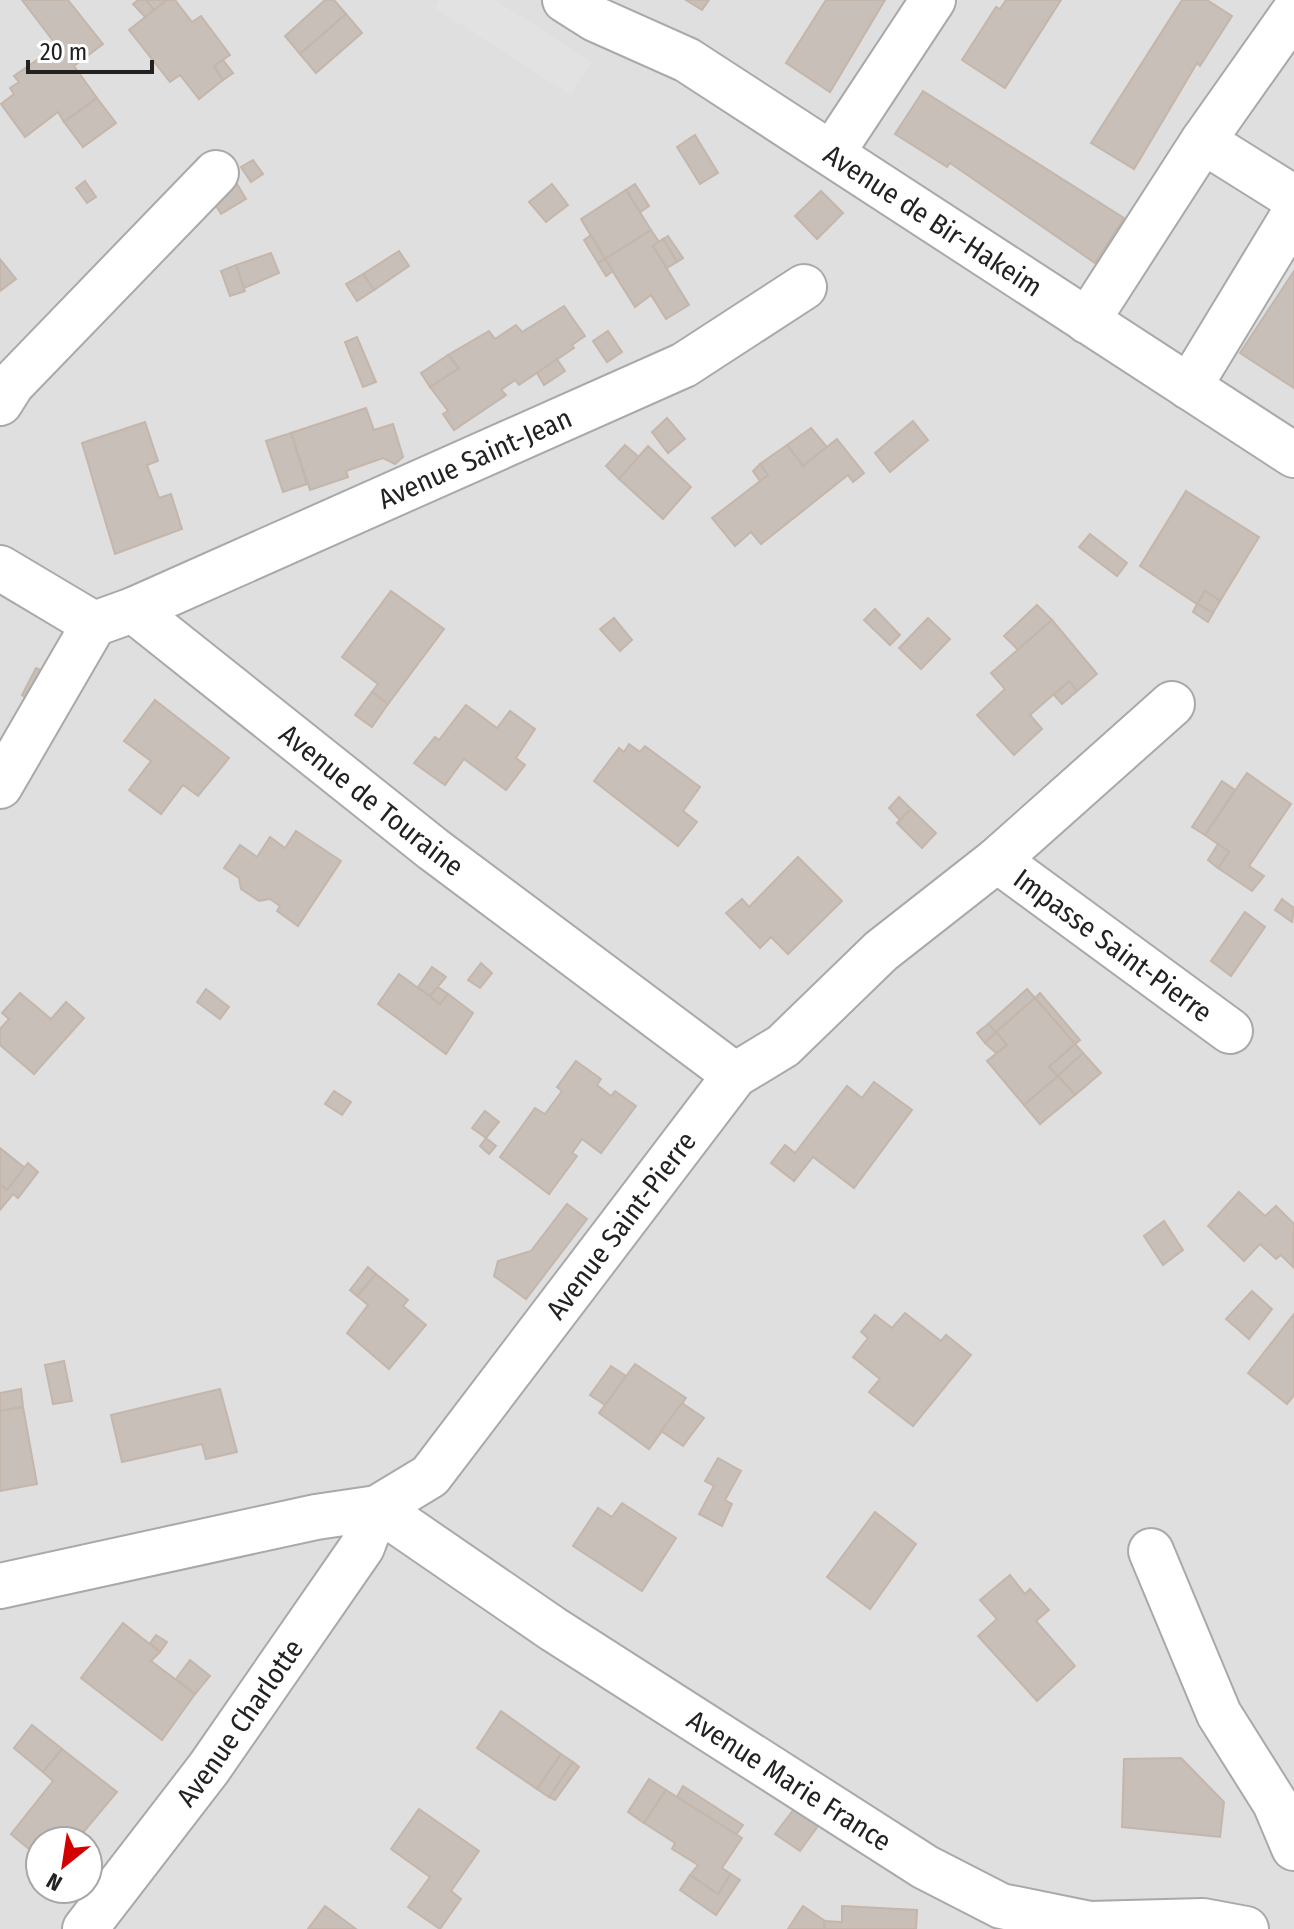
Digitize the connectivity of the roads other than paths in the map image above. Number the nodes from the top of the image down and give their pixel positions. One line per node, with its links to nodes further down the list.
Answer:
1 (933, 0): 5 (street)
2 (589, 6): 5 (street, Avenue de Bir-Hakeim)
3 (1294, 12): 4 (street)
4 (1203, 141): 7 (street); 10 (street)
5 (832, 153): 10 (street, Avenue de Bir-Hakeim)
6 (216, 173): 12 (street)
7 (1294, 198)
8 (1294, 214): 11 (street)
9 (804, 287): 15 (street, Avenue Saint-Jean)
10 (1087, 321): 11 (street, Avenue de Bir-Hakeim)
11 (1189, 387): 13 (street, Avenue de Bir-Hakeim)
12 (0, 403)
13 (1294, 455)
14 (0, 568): 15 (street, Avenue de Touraine)
15 (114, 617): 17 (street); 20 (street, Avenue de Touraine)
16 (1172, 704): 18 (street, Avenue Saint-Pierre)
17 (0, 786)
18 (997, 860): 19 (street, Impasse Saint-Pierre); 20 (street, Avenue Saint-Pierre)
19 (1230, 1031)
20 (735, 1075): 21 (street, Avenue Saint-Pierre)
21 (377, 1508): 23 (street, Avenue Saint-Pierre); 25 (street, Avenue Charlotte); 26 (street, Avenue Marie France)
22 (1151, 1551): 24 (street)
23 (0, 1586)
24 (1294, 1848)
25 (85, 1929)
26 (1246, 1929)

